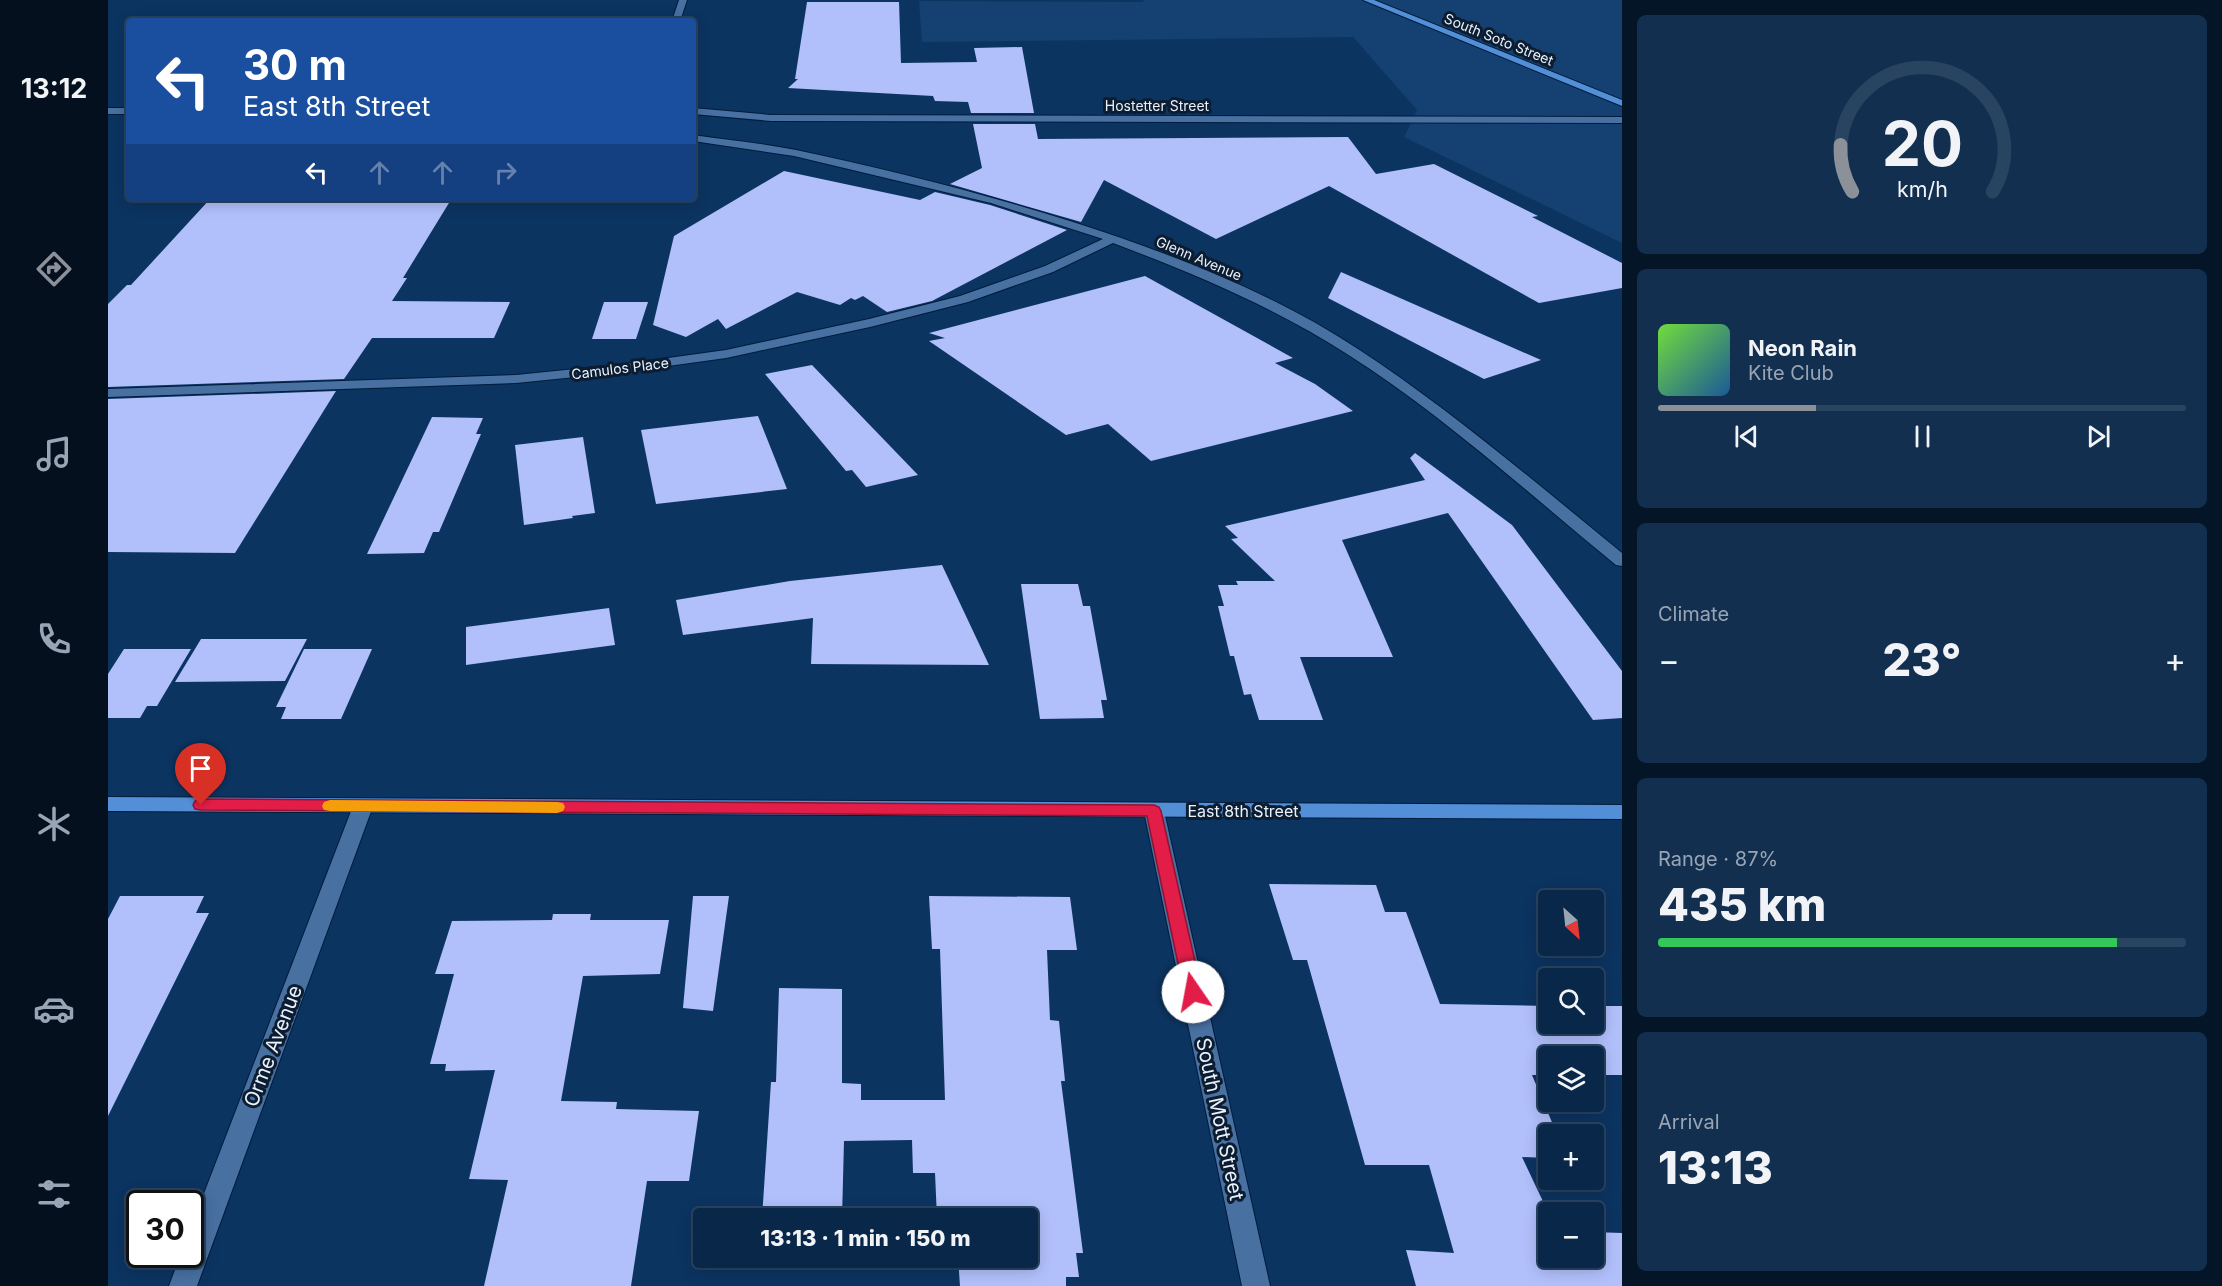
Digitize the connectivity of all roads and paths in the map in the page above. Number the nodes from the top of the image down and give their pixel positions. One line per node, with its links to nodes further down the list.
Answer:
1 (683, 0): 3 (street)
2 (1367, 0): 4 (main road, South Soto Street)
3 (677, 18)
4 (1622, 103)
5 (108, 111): 6 (street)
6 (126, 111)
7 (696, 111): 8 (street, Hostetter Street)
8 (1622, 120)
9 (696, 138): 10 (street, Glenn Avenue)
10 (1113, 239): 11 (street, Camulos Place); 12 (street, Glenn Avenue)
11 (108, 393)
12 (1622, 561)
13 (108, 804): 14 (main road, East 8th Street)
14 (363, 806): 15 (main road, East 8th Street); 17 (street, Orme Avenue)
15 (1154, 811): 16 (main road, East 8th Street); 18 (street, South Mott Street)
16 (1622, 812)
17 (183, 1286)
18 (1256, 1286)

